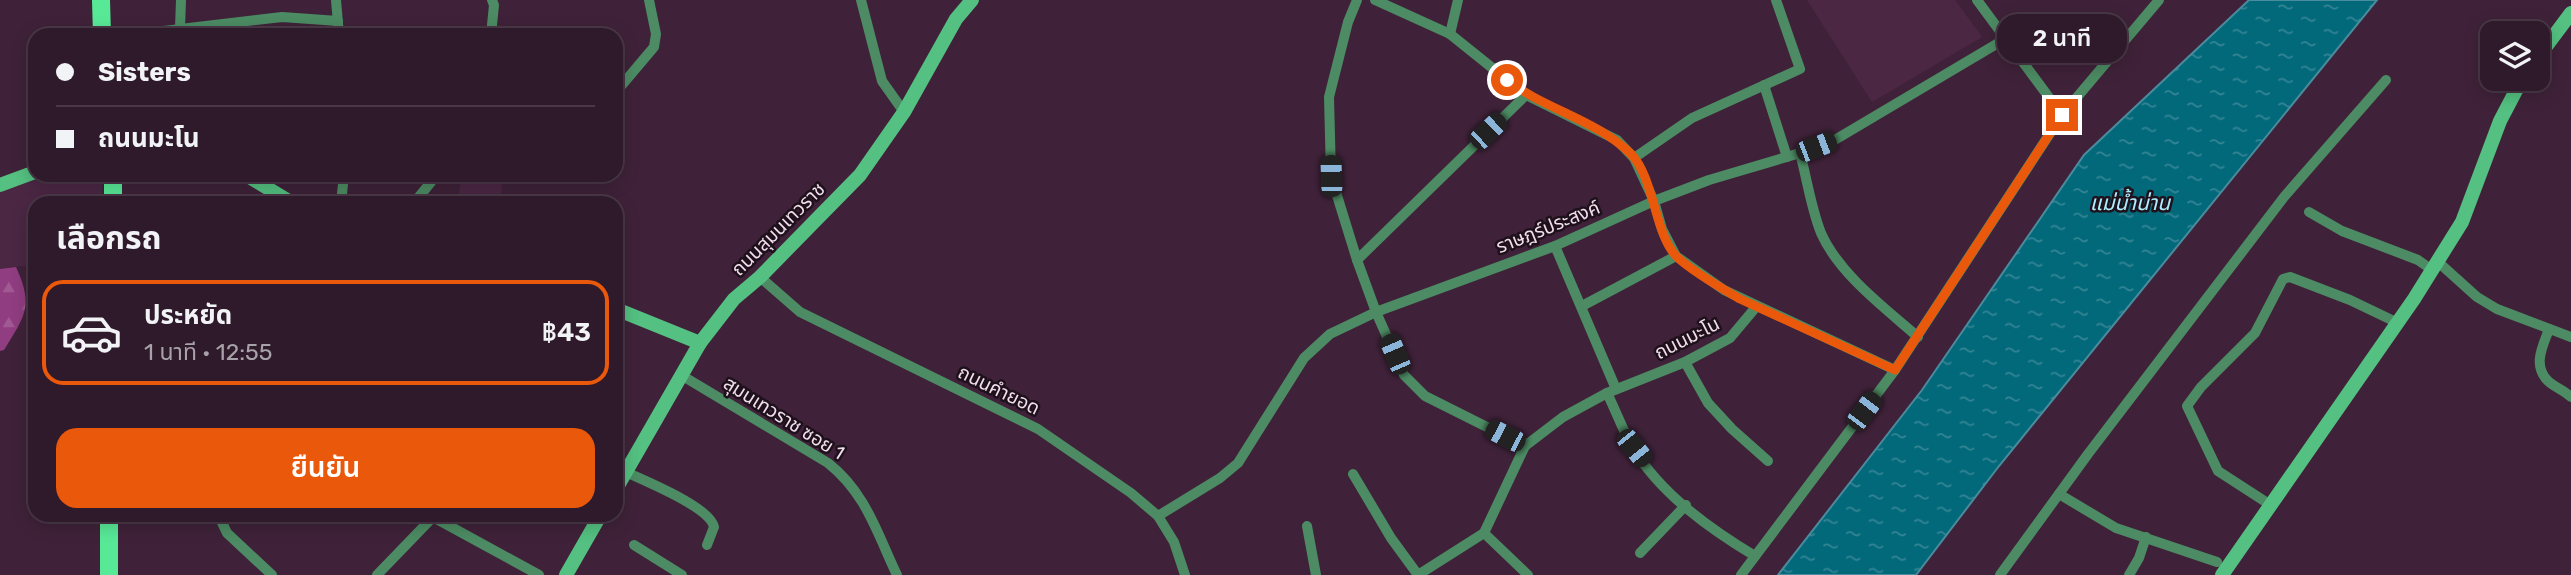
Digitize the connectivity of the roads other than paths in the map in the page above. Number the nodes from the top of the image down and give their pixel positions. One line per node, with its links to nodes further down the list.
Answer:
1 (101, 0): 16 (main road)
2 (181, 0): 17 (street)
3 (336, 0): 15 (street)
4 (492, 0): 19 (street)
5 (649, 0): 24 (street)
6 (861, 0): 28 (street)
7 (972, 0): 28 (street, ถนนสุมนเทวราช)
8 (1357, 0): 43 (street)
9 (1375, 0): 20 (street)
10 (1458, 0): 20 (street)
11 (1776, 0): 25 (street)
12 (1977, 0): 21 (street)
13 (2159, 0): 29 (street)
14 (2571, 13): 22 (street)
15 (338, 21): 17 (street); 18 (street)
16 (102, 28)
17 (180, 28)
18 (338, 28)
19 (492, 28)
20 (1450, 34): 27 (street)
21 (2006, 39): 29 (street); 30 (street, ราษฎร์ประสงค์)
22 (2550, 41)
23 (2386, 80): 65 (street)
24 (623, 84)
25 (1764, 85): 31 (street); 32 (street)
26 (2516, 91): 44 (street)
27 (1526, 95): 32 (street); 43 (street)
28 (904, 112): 45 (street, ถนนสุมนเทวราช)
29 (2062, 115): 52 (street)
30 (1800, 153): 31 (street, ราษฎร์ประสงค์); 52 (street)
31 (1787, 157): 39 (street, ราษฎร์ประสงค์)
32 (1634, 158): 39 (street)
33 (28, 175): 36 (street)
34 (258, 182): 37 (street)
35 (431, 182): 38 (street)
36 (0, 185)
37 (280, 196)
38 (420, 196)
39 (1654, 201): 41 (street, ราษฎร์ประสงค์); 42 (street)
40 (2309, 212): 44 (street)
41 (1555, 246): 46 (street); 49 (street, ราษฎร์ประสงค์)
42 (1676, 256): 46 (street); 47 (street)
43 (1357, 260): 49 (street)
44 (2435, 265): 50 (street); 51 (street)
45 (760, 277): 54 (street, ถนนสุมนเทวราช); 68 (street, ถนนคำยอด)
46 (1582, 306): 58 (street)
47 (1756, 307): 55 (street, ถนนมะโน); 56 (street)
48 (623, 312): 54 (street)
49 (1376, 312): 60 (street); 68 (street, ราษฎร์ประสงค์)
50 (2398, 323): 67 (street); 67 (street)
51 (2549, 329): 53 (street); 59 (street)
52 (1918, 337): 56 (street)
53 (2571, 337)
54 (700, 343): 57 (street, ถนนสุมนเทวราช)
55 (1685, 362): 58 (street, ถนนมะโน); 61 (street)
56 (1895, 370): 80 (street)
57 (681, 375): 62 (street, ถนนสุมนเทวราช); 88 (street, สุมนเทวราช ซอย 1)
58 (1612, 391): 60 (street, ถนนมะโน); 66 (street)
59 (2571, 397)
60 (1525, 446): 75 (street, ถนนมะโน)
61 (1768, 461)
62 (626, 472): 64 (street, ถนนสุมนเทวราช); 78 (street)
63 (1353, 474): 91 (street)
64 (623, 477)
65 (2059, 494): 76 (street); 94 (street)
66 (1686, 505): 79 (street); 80 (street)
67 (2272, 506): 81 (street)
68 (1158, 516): 89 (street, ถนนคำยอด)
69 (109, 522): 82 (main road)
70 (222, 522): 83 (street)
71 (426, 522): 84 (street)
72 (443, 522): 85 (street)
73 (596, 522): 86 (street)
74 (1307, 526): 90 (street)
75 (1484, 533): 91 (street); 92 (street)
76 (2146, 537): 81 (street); 95 (street)
77 (634, 545): 87 (street)
78 (707, 545)
79 (1640, 553)
80 (1755, 556): 93 (street)
81 (2220, 568)
82 (109, 575)
83 (272, 575)
84 (377, 575)
85 (539, 575)
86 (566, 575)
87 (682, 575)
88 (897, 575)
89 (1185, 575)
90 (1316, 575)
91 (1418, 575)
92 (1528, 575)
93 (1741, 575)
94 (2000, 575)
95 (2129, 575)

